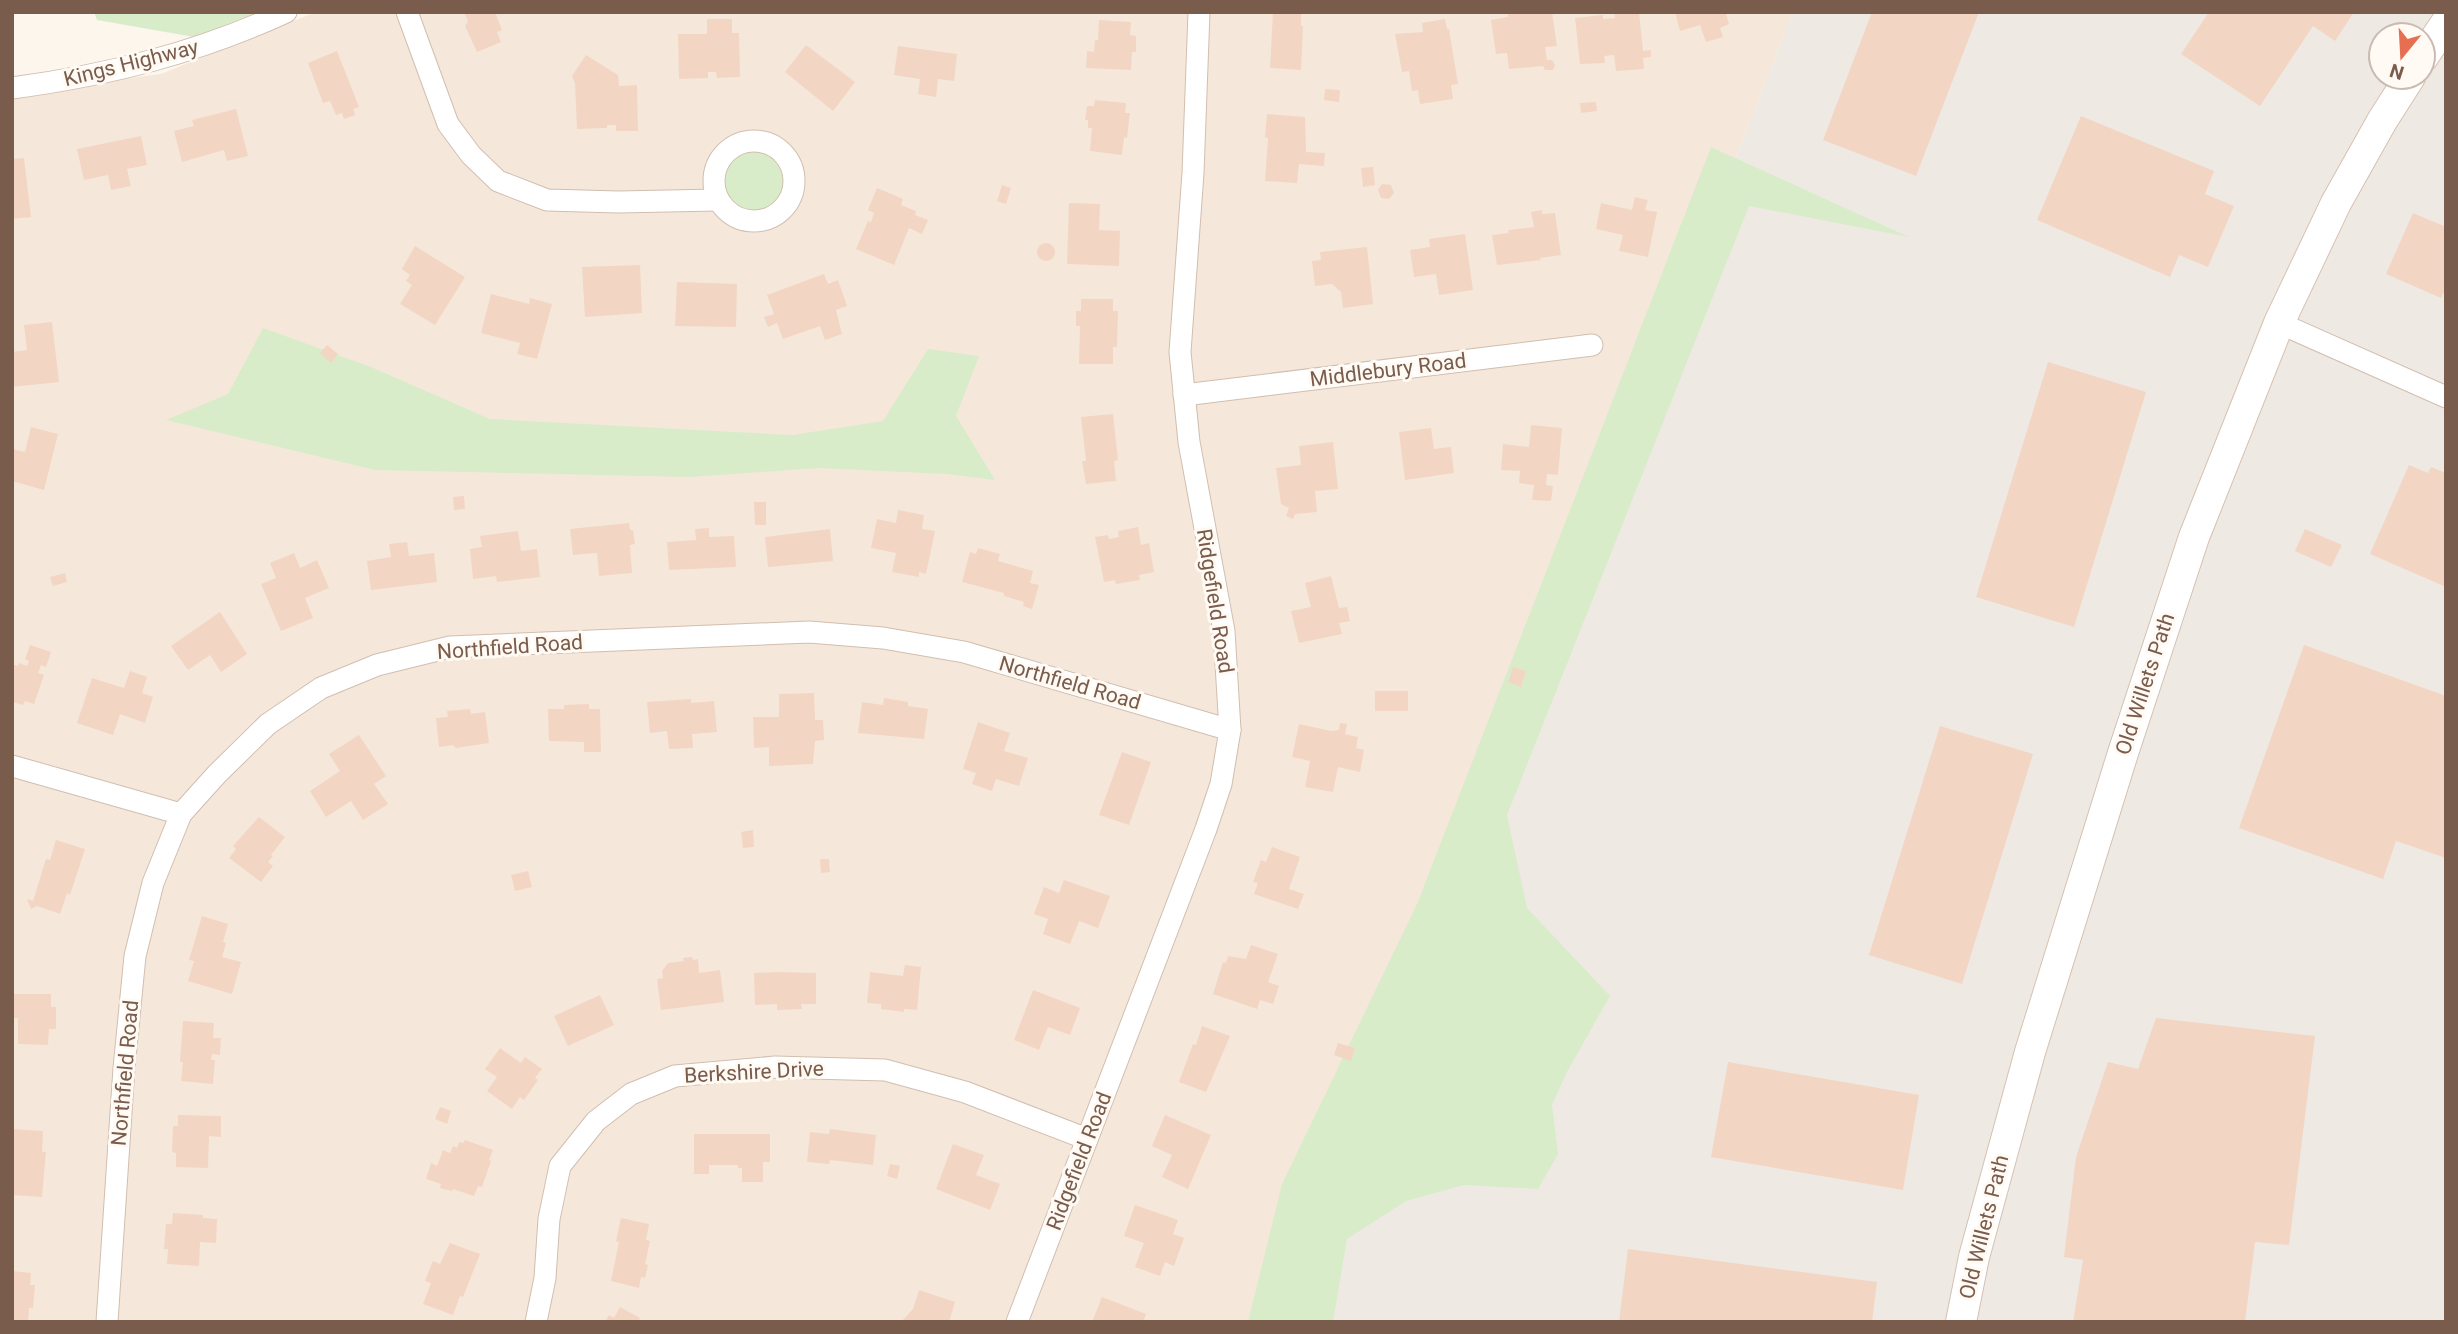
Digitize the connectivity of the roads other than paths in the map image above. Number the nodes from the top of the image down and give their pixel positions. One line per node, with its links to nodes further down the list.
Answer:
1 (286, 12): 4 (street, Kings Highway)
2 (407, 12): 6 (street)
3 (1199, 12): 9 (street, Ridgefield Road)
4 (12, 88)
5 (2401, 91): 7 (main road, Old Willets Path)
6 (718, 200)
7 (2279, 323): 10 (street); 18 (main road, Old Willets Path)
8 (1592, 345): 9 (street, Middlebury Road)
9 (1184, 395): 11 (street, Ridgefield Road)
10 (2446, 397)
11 (1230, 730): 13 (street, Northfield Road); 14 (street, Ridgefield Road)
12 (12, 766): 13 (street)
13 (181, 814): 15 (street, Northfield Road)
14 (1087, 1139): 16 (street, Berkshire Drive); 17 (street, Ridgefield Road)
15 (107, 1322)
16 (536, 1322)
17 (1017, 1322)
18 (1961, 1322)

